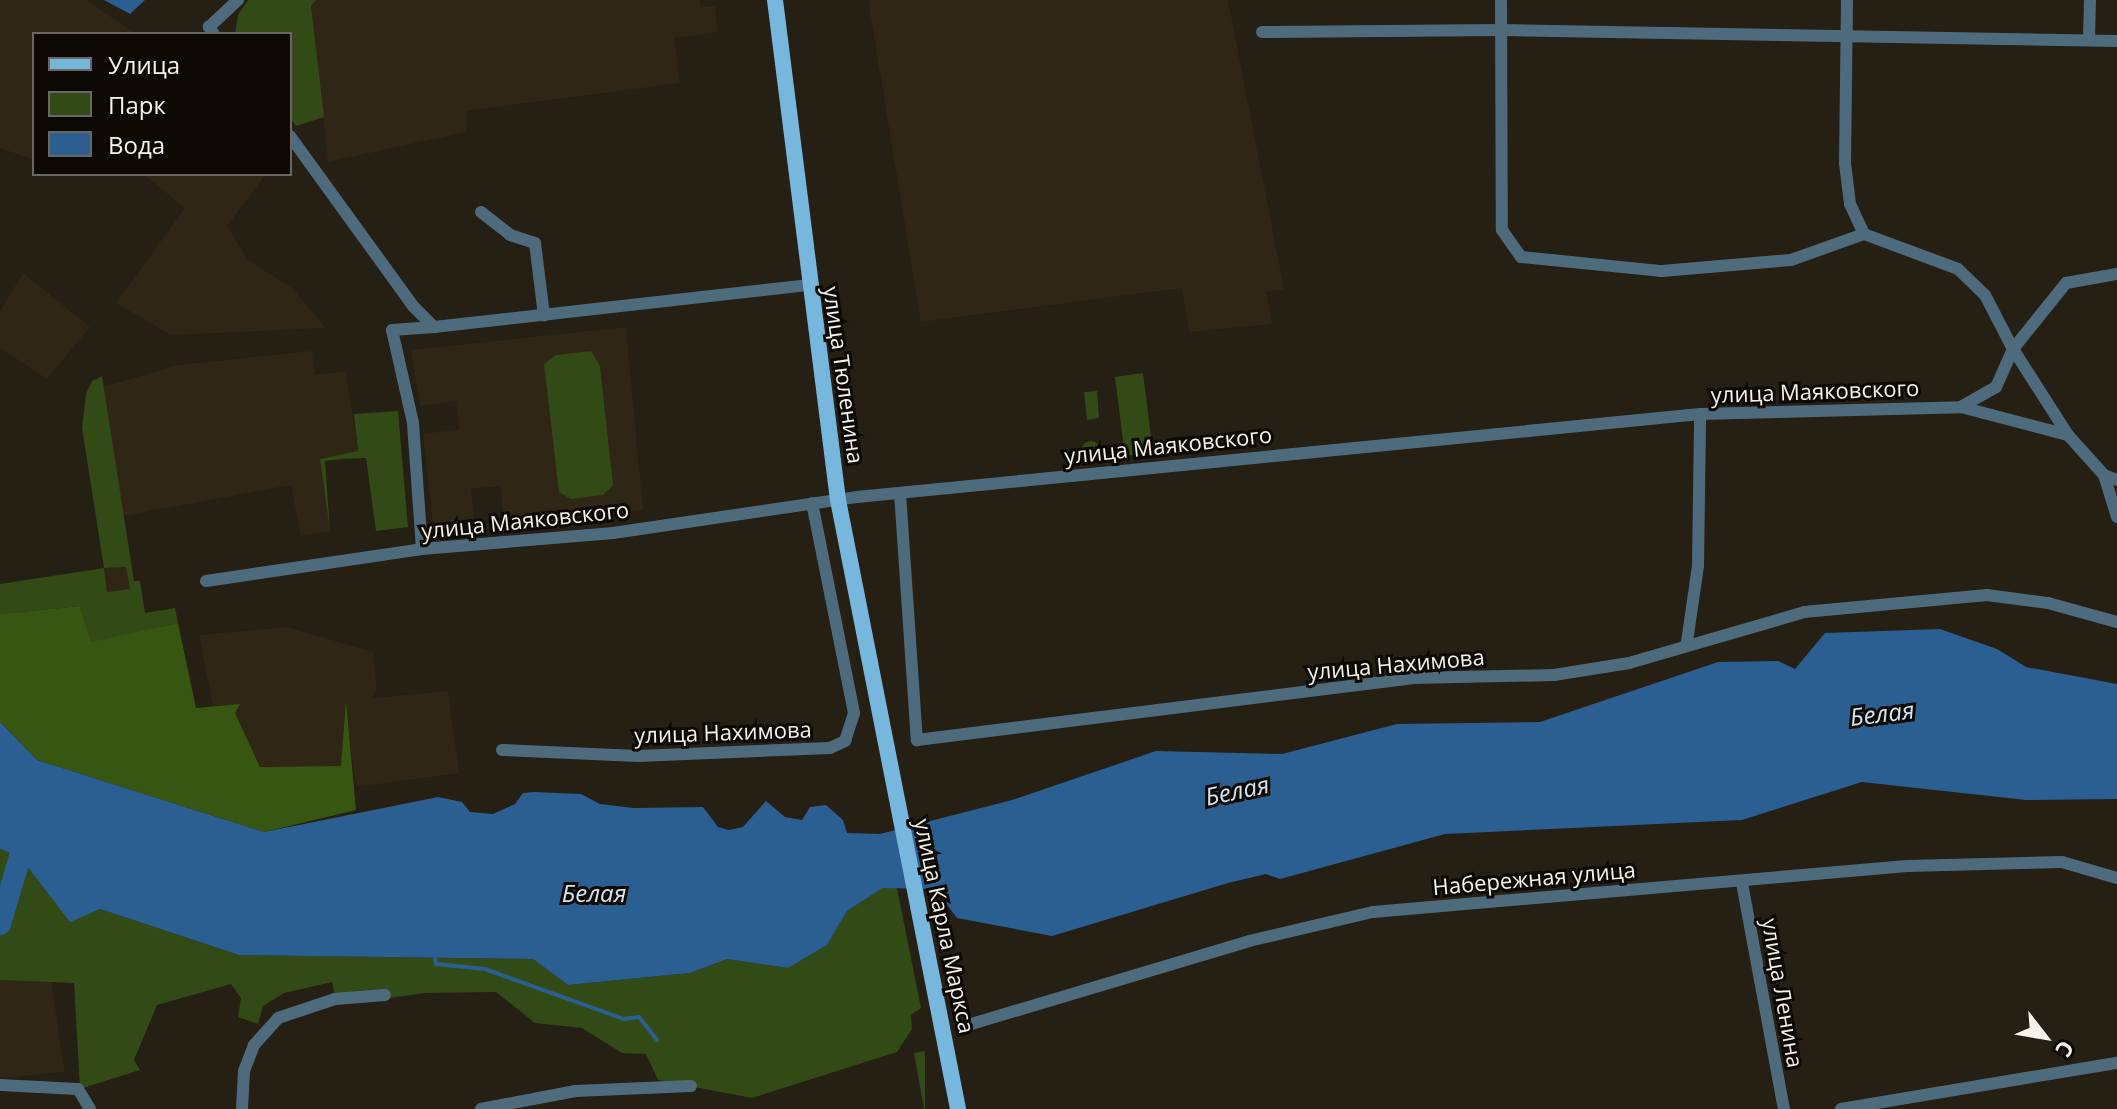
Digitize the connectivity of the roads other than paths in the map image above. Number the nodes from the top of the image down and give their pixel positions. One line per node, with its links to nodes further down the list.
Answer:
1 (238, 0): 7 (street)
2 (775, 0): 16 (main road, улица Тюленина)
3 (1501, 0): 6 (street)
4 (1847, 0): 9 (street)
5 (2090, 0): 10 (street)
6 (1502, 30): 8 (street); 9 (street); 14 (street)
7 (213, 32)
8 (1262, 32)
9 (1849, 40): 10 (street); 14 (street)
10 (2089, 40): 11 (street)
11 (2117, 41)
12 (292, 139): 18 (street)
13 (481, 212): 17 (street)
14 (1864, 234): 19 (street)
15 (2117, 274): 19 (street)
16 (810, 285): 17 (street); 25 (main road, улица Тюленина)
17 (544, 315): 18 (street)
18 (434, 327): 28 (street)
19 (2013, 349): 20 (street); 22 (street)
20 (1961, 407): 21 (street, улица Маяковского); 22 (street, улица Маяковского)
21 (1700, 414): 24 (street, улица Маяковского); 31 (street)
22 (2068, 435): 23 (street)
23 (2111, 478): 27 (street)
24 (900, 493): 25 (street, улица Маяковского); 31 (street, улица Нахимова)
25 (838, 500): 26 (street, улица Маяковского); 33 (main road, улица Тюленина)
26 (812, 503): 28 (street, улица Маяковского); 32 (street, улица Нахимова)
27 (2117, 517)
28 (422, 549): 29 (street, улица Маяковского)
29 (206, 581)
30 (2117, 622): 31 (street, улица Нахимова)
31 (1687, 642)
32 (502, 750)
33 (887, 753): 44 (main road, улица Карла Маркса)
34 (2117, 878): 35 (street, Набережная улица)
35 (1742, 883): 37 (street, Набережная улица); 45 (street, улица Ленина)
36 (385, 995): 42 (street)
37 (968, 1025)
38 (2117, 1063): 46 (street)
39 (0, 1085): 41 (street)
40 (691, 1086): 43 (street)
41 (90, 1109)
42 (242, 1109)
43 (481, 1109)
44 (958, 1109)
45 (1784, 1109)
46 (1841, 1109)

